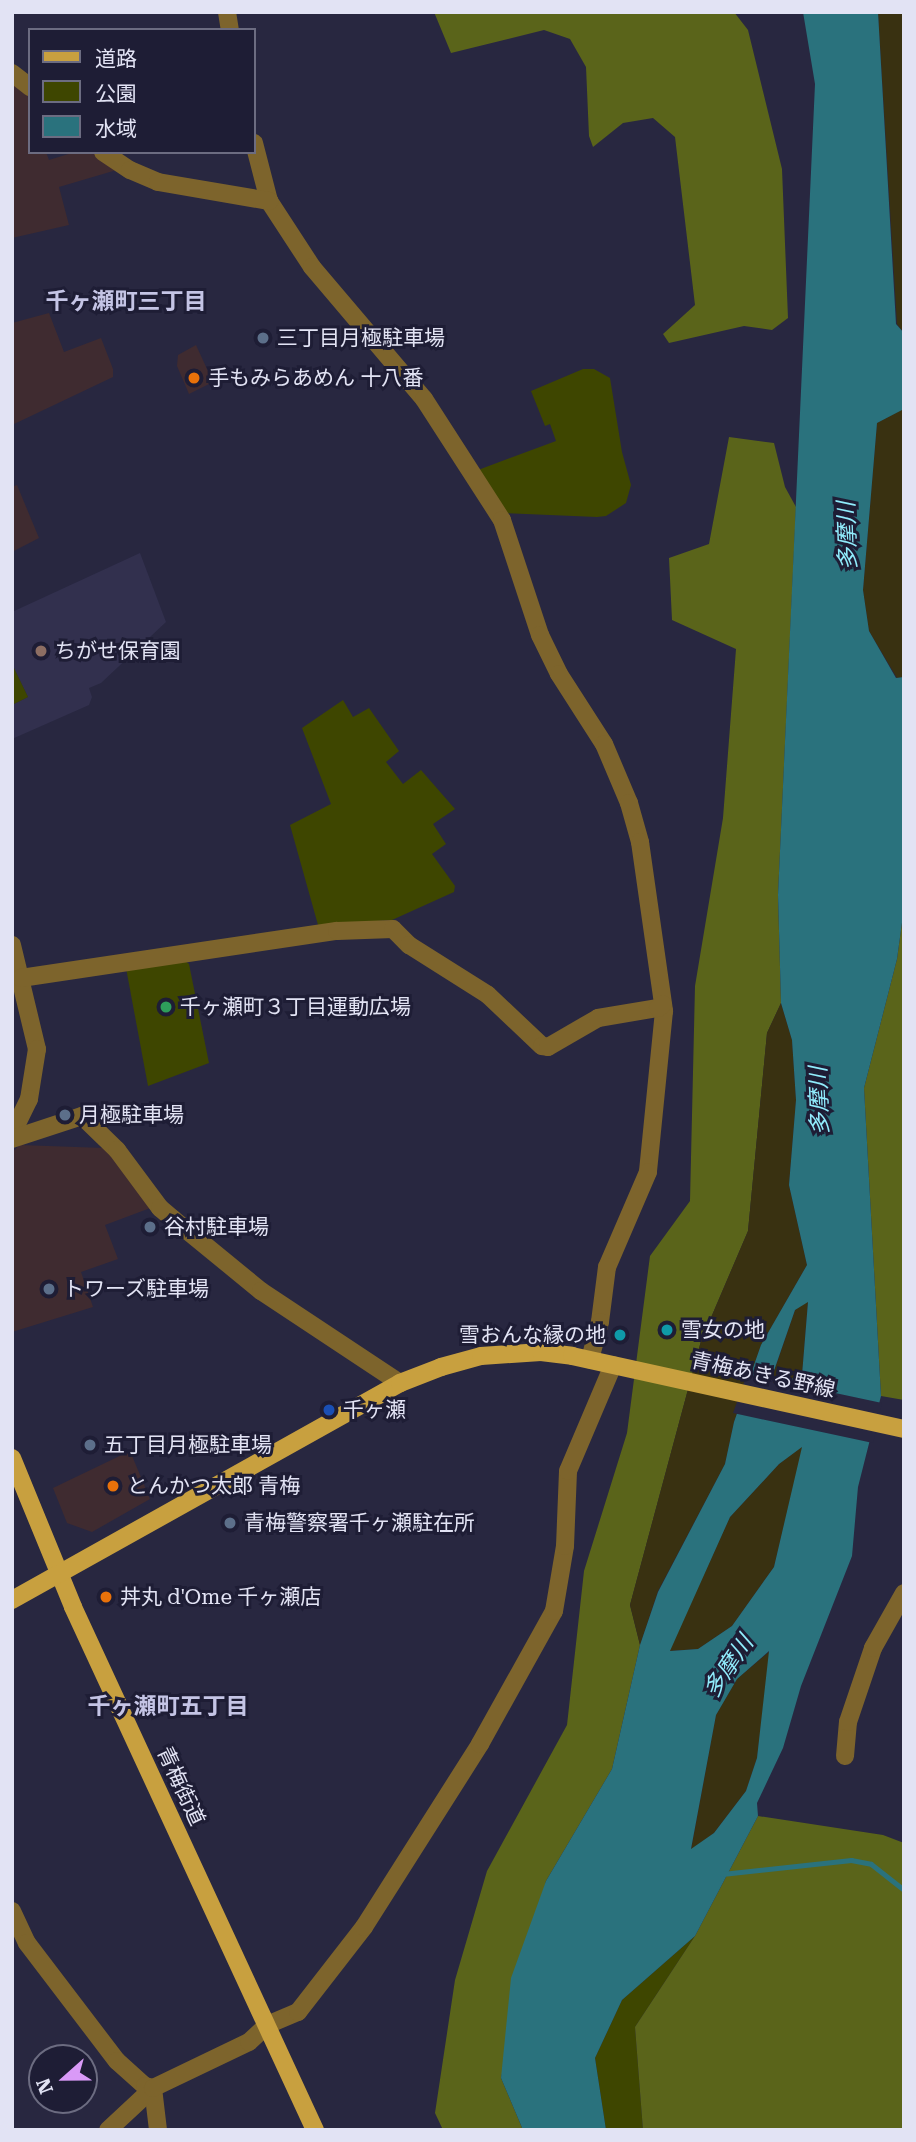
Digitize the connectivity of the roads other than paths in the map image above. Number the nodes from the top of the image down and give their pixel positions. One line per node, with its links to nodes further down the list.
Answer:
1 (12, 73): 2 (street)
2 (28, 85)
3 (256, 151): 5 (street)
4 (106, 154): 5 (street)
5 (269, 201): 8 (street)
6 (12, 945): 7 (street)
7 (21, 978): 8 (street); 9 (street)
8 (663, 1004): 10 (street)
9 (12, 1136): 12 (street)
10 (590, 1360): 11 (main road, 青梅あきる野線); 12 (main road, 青梅あきる野線)
11 (620, 1367): 13 (main road, 青梅あきる野線); 20 (street)
12 (400, 1383): 15 (main road, 青梅あきる野線)
13 (904, 1429)
14 (12, 1458): 15 (main road, 青梅街道)
15 (58, 1574): 17 (main road); 20 (main road, 青梅街道)
16 (904, 1593): 18 (street)
17 (12, 1601)
18 (845, 1756)
19 (12, 1911): 21 (street)
20 (267, 2025): 21 (street); 24 (main road, 青梅街道)
21 (153, 2088): 22 (street); 23 (street)
22 (108, 2130)
23 (158, 2130)
24 (315, 2130)

